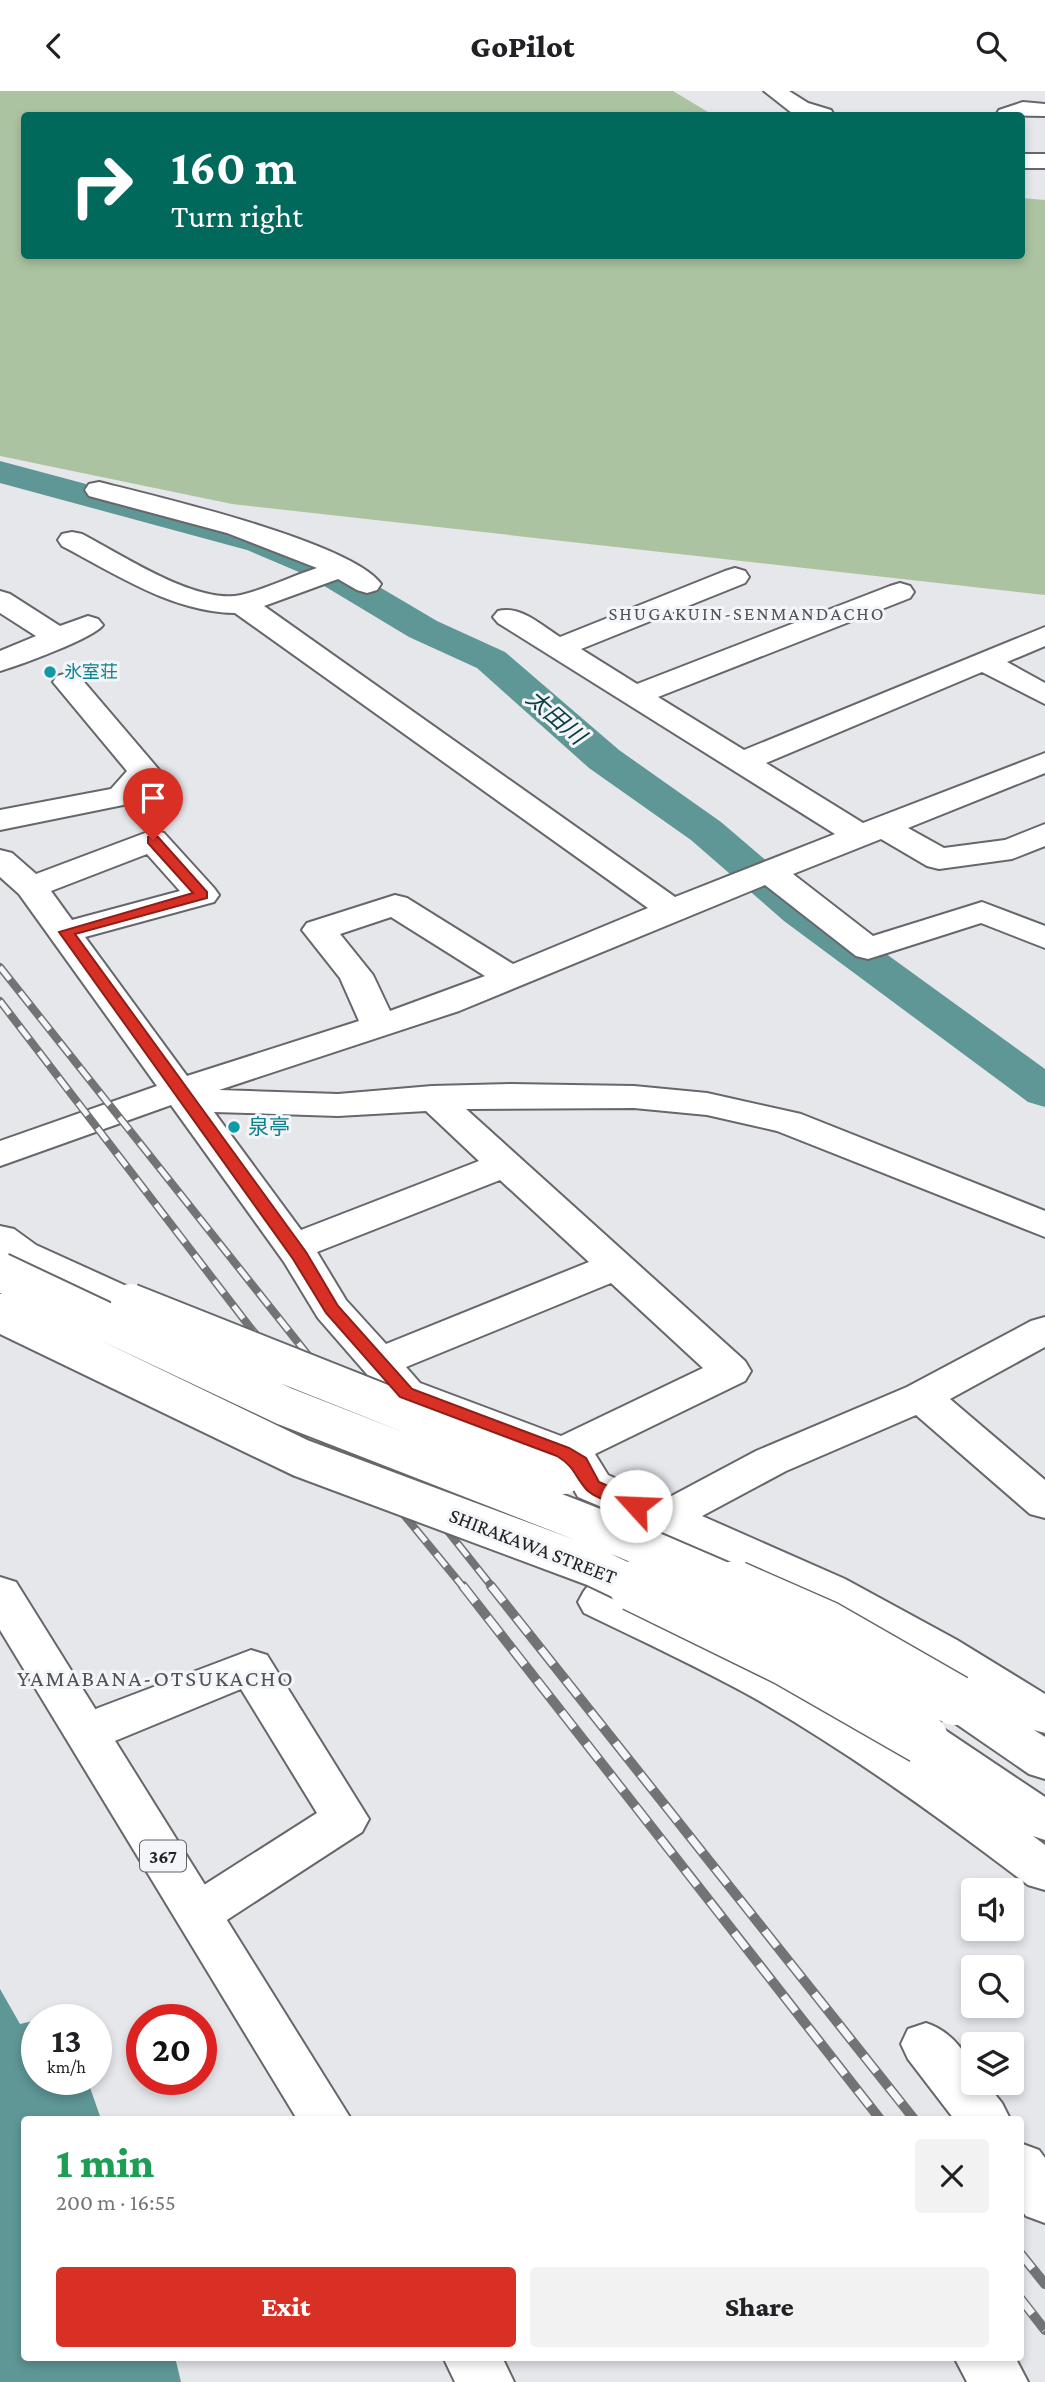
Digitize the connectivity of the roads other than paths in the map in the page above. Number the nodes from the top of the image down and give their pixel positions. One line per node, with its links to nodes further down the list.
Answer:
1 (775, 91): 2 (main road)
2 (827, 105)
3 (1045, 110): 4 (main road)
4 (1014, 112)
5 (1025, 161): 6 (main road)
6 (1045, 161)
7 (99, 490): 12 (main road)
8 (72, 540): 12 (main road)
9 (735, 577): 17 (main road)
10 (900, 592): 21 (main road)
11 (0, 600): 16 (main road)
12 (242, 604): 31 (main road)
13 (508, 617): 17 (main road)
14 (88, 625): 16 (main road)
15 (1045, 636): 18 (main road)
16 (59, 638): 19 (main road)
17 (560, 647): 21 (main road)
18 (983, 661): 22 (main road); 23 (main road)
19 (0, 662)
20 (68, 682): 25 (main road)
21 (636, 695): 23 (main road)
22 (1045, 695)
23 (741, 762): 26 (main road)
24 (1045, 762): 26 (main road)
25 (0, 820)
26 (872, 832): 27 (main road); 29 (main road)
27 (1045, 834)
28 (0, 860): 30 (main road)
29 (771, 873): 31 (main road); 33 (main road)
30 (31, 887): 32 (main road); 32 (main road)
31 (672, 910): 34 (main road)
32 (66, 932): 36 (main road)
33 (1045, 938)
34 (512, 978): 35 (main road); 35 (main road)
35 (379, 1025): 36 (main road)
36 (182, 1096): 37 (main road); 38 (main road); 42 (main road)
37 (432, 1097): 39 (main road); 40 (main road)
38 (0, 1154)
39 (505, 1164): 42 (main road); 43 (main road)
40 (1045, 1225)
41 (0, 1238): 49 (main road, bridge)
42 (292, 1247): 47 (main road)
43 (616, 1266): 47 (main road); 49 (main road)
44 (0, 1272): 55 (main road, SHIRAKAWA STREET, bridge)
45 (0, 1313): 56 (main road, SHIRAKAWA STREET, bridge)
46 (1045, 1330): 48 (main road)
47 (379, 1362): 49 (main road)
48 (921, 1397): 50 (main road); 51 (main road)
49 (573, 1471): 51 (main road)
50 (1045, 1503)
51 (651, 1512): 53 (main road); 57 (main road)
52 (0, 1593): 54 (main road, 367)
53 (1045, 1716)
54 (88, 1734): 58 (main road, 367); 58 (main road)
55 (1045, 1761)
56 (1045, 1821)
57 (1045, 1871)
58 (199, 1913): 60 (main road, 367)
59 (926, 2043): 61 (main road)
60 (323, 2116)
61 (982, 2116)
62 (1024, 2171): 63 (main road)
63 (1045, 2199)
64 (473, 2361): 66 (main road)
65 (985, 2361): 67 (main road)
66 (486, 2382)
67 (1000, 2382)

